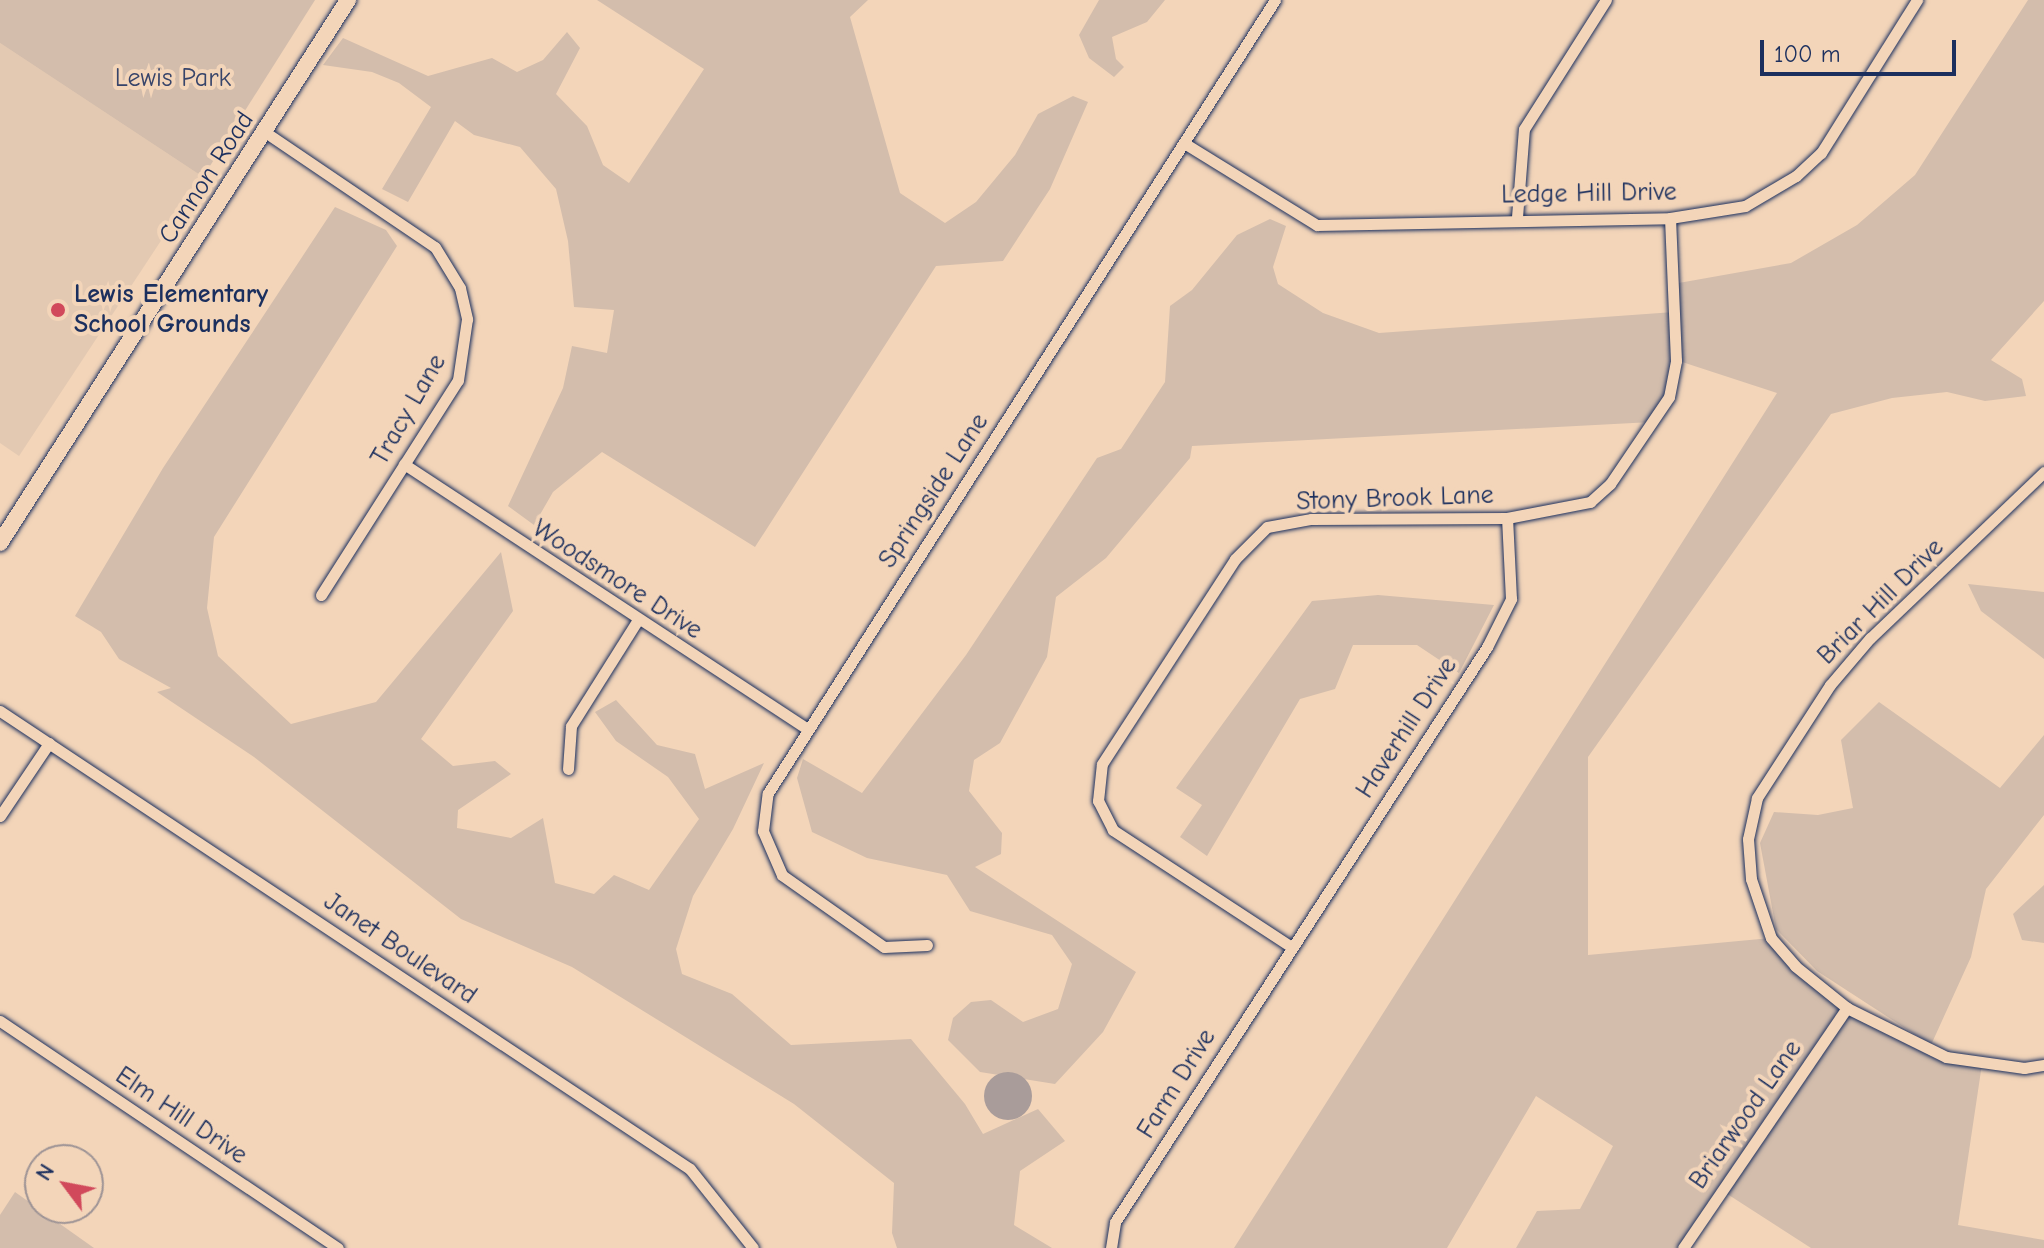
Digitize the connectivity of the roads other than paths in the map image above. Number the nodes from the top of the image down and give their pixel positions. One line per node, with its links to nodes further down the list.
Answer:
1 (348, 0): 5 (main road, Cannon Road)
2 (1275, 0): 6 (street, Springside Lane)
3 (1606, 0): 7 (street)
4 (1917, 0): 8 (street, Ledge Hill Drive)
5 (265, 132): 9 (street, Tracy Lane); 12 (main road, Cannon Road)
6 (1184, 143): 7 (street, Ledge Hill Drive); 16 (street, Springside Lane)
7 (1517, 217): 8 (street, Ledge Hill Drive)
8 (1670, 218): 11 (street, Stony Brook Lane)
9 (404, 464): 13 (street, Tracy Lane); 14 (street, Woodsmore Drive)
10 (2044, 472): 22 (street, Briar Hill Drive)
11 (1507, 518): 21 (street, Haverhill Drive); 21 (street, Stony Brook Lane)
12 (0, 543)
13 (321, 595)
14 (637, 621): 16 (street, Woodsmore Drive); 18 (street)
15 (0, 711): 17 (street, Janet Boulevard)
16 (807, 729): 20 (street, Springside Lane)
17 (49, 743): 19 (street); 26 (street, Janet Boulevard)
18 (568, 769)
19 (0, 816)
20 (927, 945)
21 (1290, 946): 27 (street, Farm Drive)
22 (1847, 1008): 24 (street, Briar Hill Drive); 28 (street, Briarwood Lane)
23 (0, 1021): 25 (street, Elm Hill Drive)
24 (2044, 1065)
25 (338, 1248)
26 (753, 1248)
27 (1111, 1248)
28 (1683, 1248)

